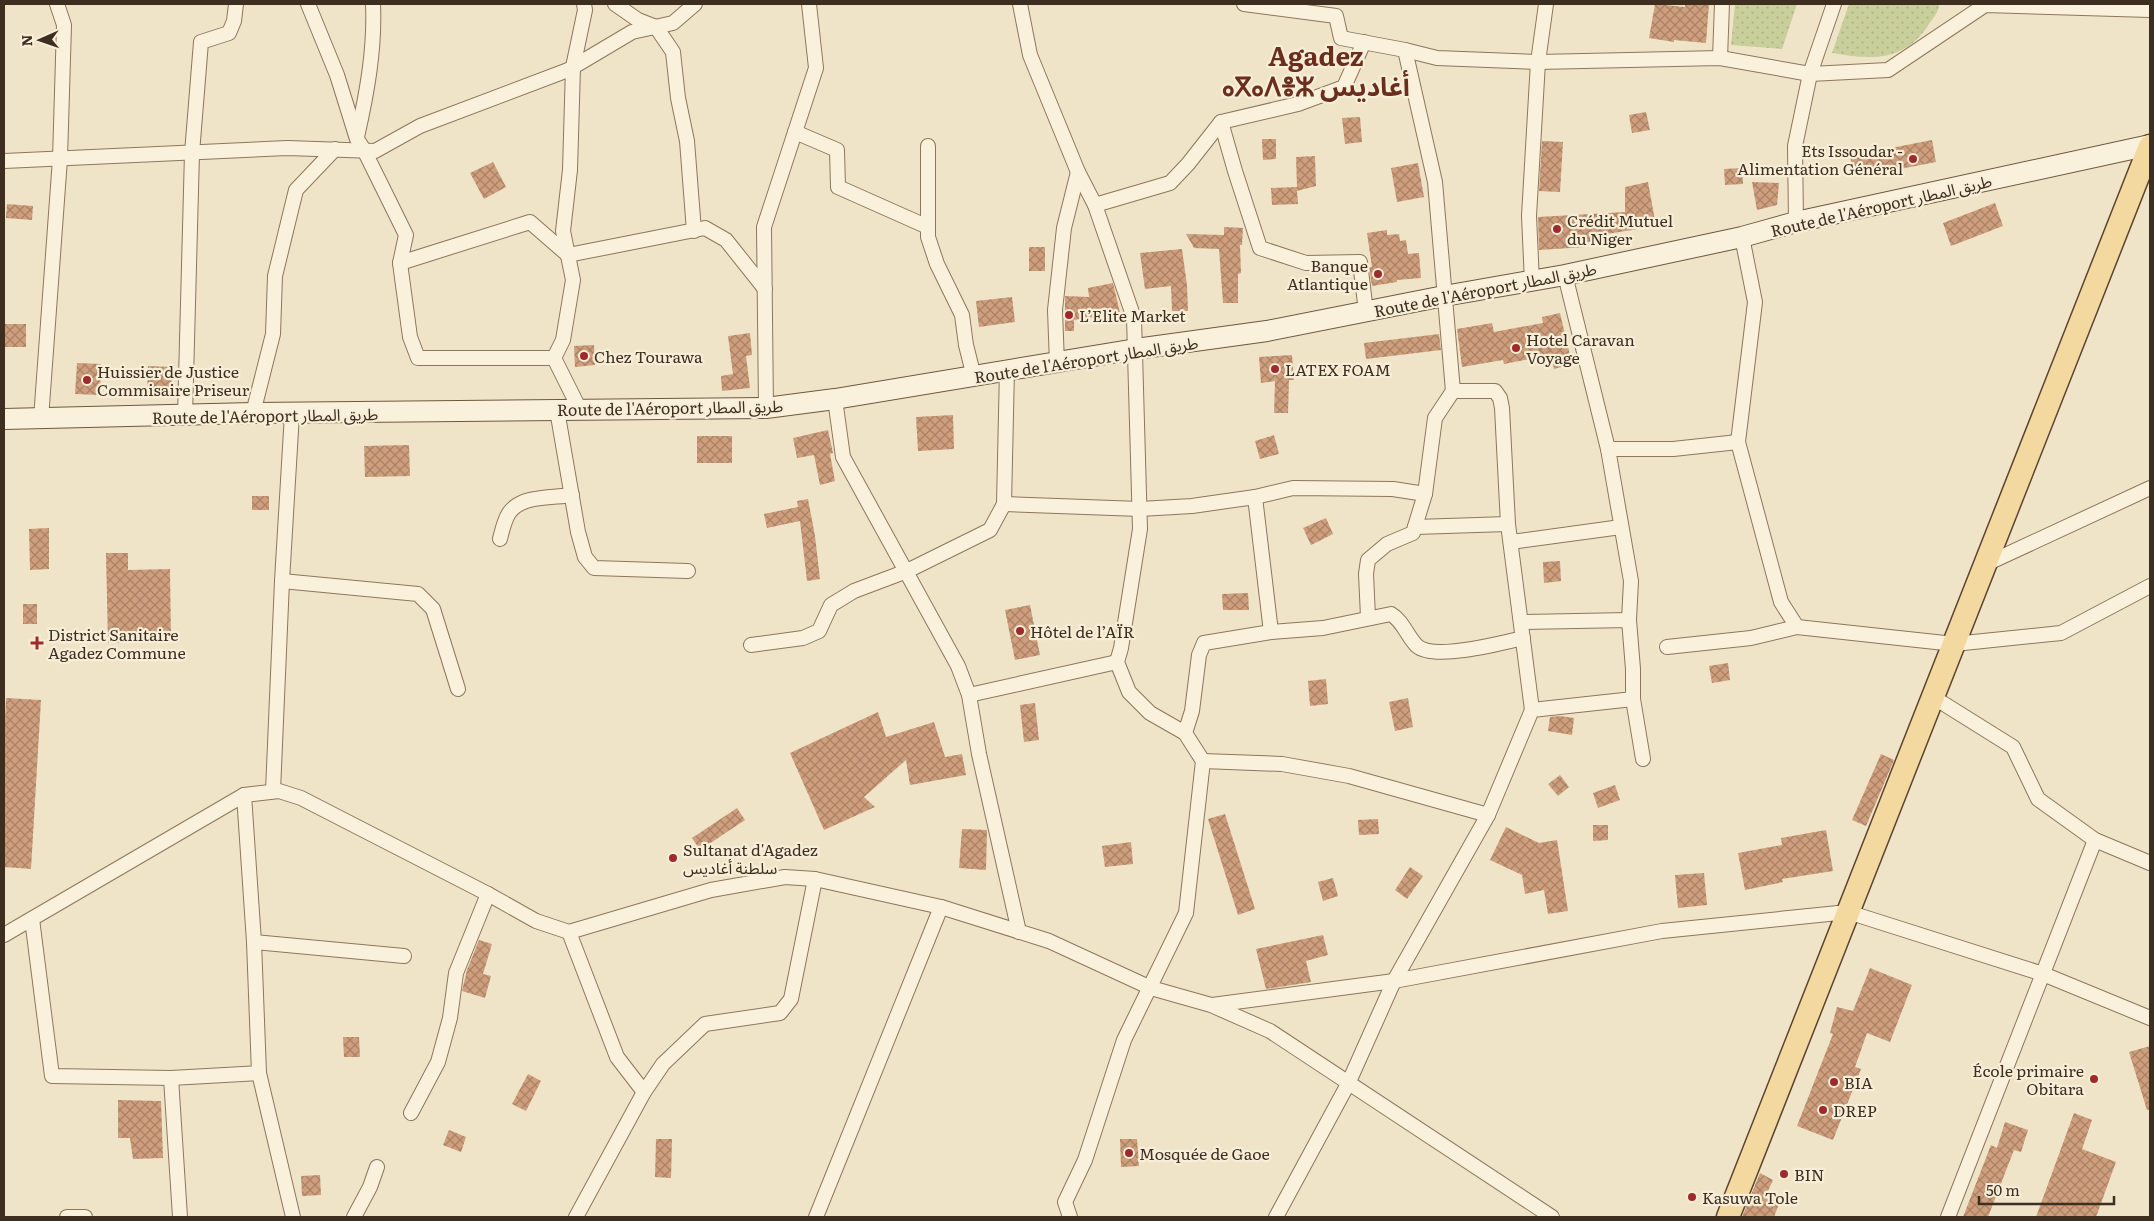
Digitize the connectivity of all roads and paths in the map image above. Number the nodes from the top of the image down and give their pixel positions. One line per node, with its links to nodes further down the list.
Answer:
1 (57, 4): 29 (street)
2 (236, 4): 28 (street)
3 (308, 4): 24 (street)
4 (373, 4): 24 (street)
5 (584, 4): 20 (street)
6 (615, 4): 15 (street)
7 (695, 4): 15 (street)
8 (809, 4): 23 (street)
9 (1020, 4): 31 (street)
10 (1244, 4): 16 (street)
11 (1546, 4): 19 (street)
12 (1722, 4): 18 (street)
13 (1834, 4): 21 (street)
14 (2150, 10): 21 (street)
15 (656, 27): 20 (street); 35 (street)
16 (1364, 42): 17 (street); 22 (street)
17 (1404, 50): 19 (street); 42 (street)
18 (1720, 58): 19 (street); 21 (street)
19 (1538, 62): 40 (street)
20 (573, 67): 24 (street); 37 (street)
21 (1810, 74): 33 (street)
22 (1221, 122): 32 (street); 43 (street)
23 (795, 132): 34 (street); 41 (street)
24 (360, 145): 27 (street); 38 (street)
25 (928, 146): 34 (street)
26 (2150, 146): 33 (main road, Route de l'Aéroport طريق المطار); 72 (main road)
27 (336, 149): 28 (street); 54 (street)
28 (192, 153): 29 (street); 56 (street)
29 (60, 159): 30 (street); 58 (street)
30 (4, 161)
31 (1078, 172): 32 (street); 46 (street)
32 (1095, 204): 44 (street)
33 (1796, 222): 36 (main road, Route de l'Aéroport طريق المطار)
34 (928, 227): 48 (street)
35 (694, 231): 37 (street); 41 (street)
36 (1742, 237): 39 (main road, Route de l'Aéroport طريق المطار); 59 (street)
37 (568, 255): 38 (street); 45 (street)
38 (400, 263): 45 (street)
39 (1565, 275): 40 (main road, Route de l'Aéroport طريق المطار); 60 (street)
40 (1532, 282): 42 (main road, Route de l'Aéroport طريق المطار)
41 (765, 289): 51 (street)
42 (1444, 296): 43 (main road, Route de l'Aéroport طريق المطار); 49 (street)
43 (1366, 312): 44 (main road, Route de l'Aéroport طريق المطار)
44 (1136, 349): 46 (main road, Route de l'Aéroport طريق المطار); 66 (street)
45 (554, 358): 53 (street)
46 (1057, 364): 47 (main road, Route de l'Aéroport طريق المطار)
47 (1007, 369): 48 (main road, Route de l'Aéroport طريق المطار); 65 (street)
48 (974, 376): 50 (main road, Route de l'Aéroport طريق المطار)
49 (1452, 391): 62 (street); 67 (street)
50 (835, 399): 51 (main road, Route de l'Aéroport طريق المطار); 73 (street)
51 (766, 408): 53 (main road, Route de l'Aéroport طريق المطار)
52 (557, 410): 53 (main road, Route de l'Aéroport طريق المطار); 55 (main road, Route de l'Aéroport طريق المطار); 63 (street)
53 (580, 410)
54 (253, 414): 55 (main road, Route de l'Aéroport طريق المطار); 56 (main road, Route de l'Aéroport طريق المطار)
55 (292, 414): 75 (street)
56 (185, 416): 58 (main road, Route de l'Aéroport طريق المطار)
57 (4, 419): 58 (main road, Route de l'Aéroport طريق المطار)
58 (41, 419)
59 (1738, 442): 60 (street); 80 (street)
60 (1608, 449): 69 (street)
61 (2150, 488): 72 (street)
62 (1425, 494): 64 (street); 68 (street)
63 (572, 495): 70 (street); 74 (street)
64 (1255, 497): 66 (street); 81 (street)
65 (1004, 504): 66 (street); 73 (street)
66 (1140, 509): 86 (street)
67 (1508, 524): 68 (street); 71 (street)
68 (1415, 527): 77 (street)
69 (1621, 527): 71 (street); 78 (street)
70 (500, 539)
71 (1511, 542): 79 (street)
72 (1984, 565): 83 (main road)
73 (907, 571): 84 (street); 88 (street)
74 (688, 572)
75 (282, 581): 87 (street); 95 (street)
76 (2150, 586): 83 (street)
77 (1368, 618): 81 (street); 82 (street)
78 (1629, 620): 79 (street); 90 (street)
79 (1521, 622): 82 (street)
80 (1797, 627): 83 (street); 85 (street)
81 (1271, 632): 92 (street)
82 (1523, 638): 91 (street)
83 (1954, 644): 89 (main road)
84 (751, 645)
85 (1667, 647)
86 (1117, 662): 88 (street); 92 (street)
87 (458, 689)
88 (969, 695): 106 (street)
89 (1933, 697): 98 (street); 103 (main road)
90 (1633, 698): 91 (street); 93 (street)
91 (1532, 710): 97 (street)
92 (1185, 732): 94 (street)
93 (1643, 759)
94 (1203, 762): 97 (street); 112 (street)
95 (273, 791): 96 (street); 101 (street)
96 (244, 795): 104 (street); 108 (street)
97 (1488, 815): 111 (street)
98 (2095, 840): 99 (street); 110 (street)
99 (2150, 863)
100 (815, 879): 102 (street); 105 (street); 118 (street)
101 (488, 894): 105 (street); 119 (street)
102 (941, 907): 106 (street); 127 (street)
103 (1848, 912): 110 (street); 111 (street); 131 (main road)
104 (32, 918): 107 (street); 116 (street)
105 (569, 932): 118 (street)
106 (1019, 932): 112 (street)
107 (4, 935)
108 (254, 942): 109 (street); 115 (street)
109 (404, 956)
110 (2043, 974): 114 (street); 132 (street)
111 (1394, 981): 113 (street); 117 (street)
112 (1151, 988): 113 (street); 128 (street)
113 (1211, 1005): 117 (street)
114 (2150, 1018)
115 (259, 1074): 116 (street); 124 (street)
116 (171, 1078): 123 (street)
117 (1348, 1084): 129 (street); 130 (street)
118 (644, 1092): 126 (street)
119 (411, 1113)
120 (377, 1167): 125 (street)
121 (67, 1217): 122 (street)
122 (84, 1217)
123 (180, 1217)
124 (293, 1217)
125 (354, 1217)
126 (576, 1217)
127 (816, 1217)
128 (1070, 1217)
129 (1276, 1217)
130 (1552, 1217)
131 (1728, 1217)
132 (1948, 1217)

